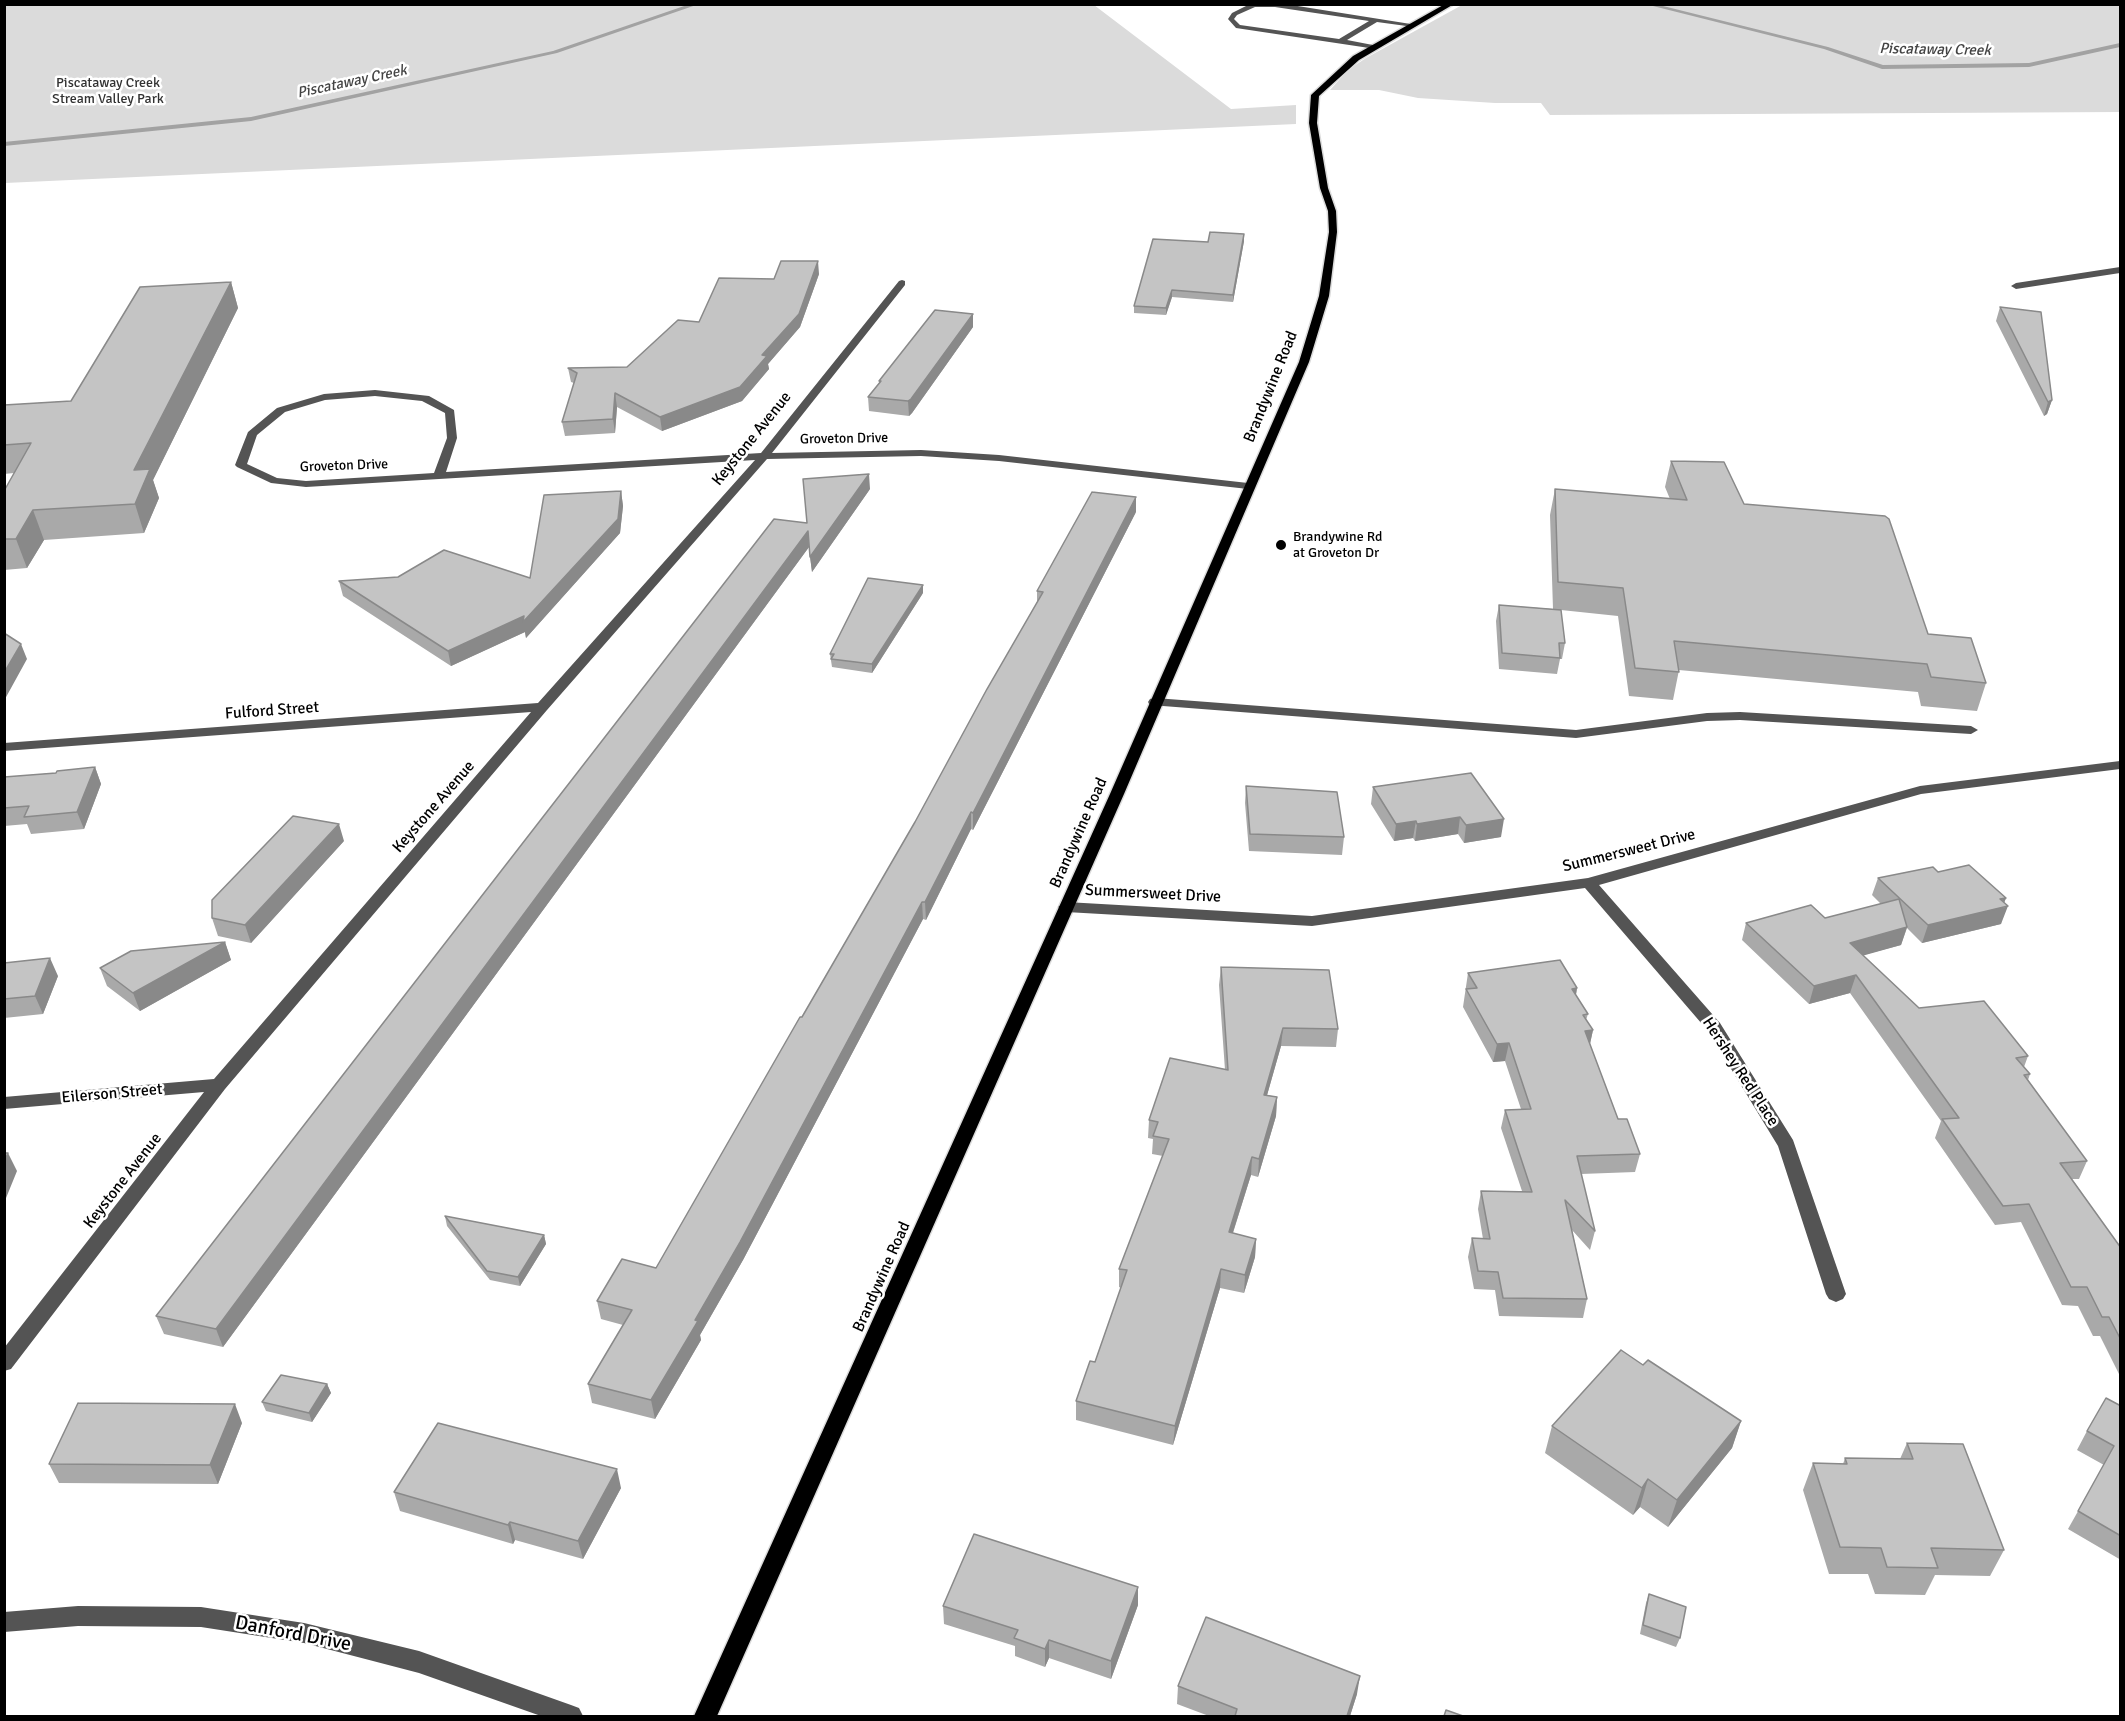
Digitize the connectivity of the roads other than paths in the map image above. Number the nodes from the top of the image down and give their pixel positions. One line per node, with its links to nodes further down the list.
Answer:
1 (1450, 4): 3 (main road, Brandywine Road)
2 (1375, 20): 3 (street); 4 (street); 4 (street)
3 (1414, 25): 5 (main road, Brandywine Road)
4 (1340, 41): 5 (street)
5 (1376, 47): 11 (main road, Brandywine Road)
6 (2121, 270): 8 (street)
7 (902, 283): 9 (street, Keystone Avenue)
8 (2016, 286)
9 (764, 456): 10 (street, Groveton Drive); 11 (street, Groveton Drive); 13 (street, Keystone Avenue)
10 (439, 476): 10 (street, Groveton Drive)
11 (1248, 486): 12 (main road, Brandywine Road)
12 (1155, 702): 14 (street); 18 (main road, Brandywine Road)
13 (542, 707): 15 (street, Fulford Street); 19 (street, Keystone Avenue)
14 (1971, 730)
15 (4, 747)
16 (2121, 765): 17 (street, Summersweet Drive)
17 (1589, 883): 18 (street, Summersweet Drive); 21 (street, Hershey Red Place)
18 (1066, 907): 25 (main road, Brandywine Road)
19 (219, 1085): 20 (street, Eilerson Street); 22 (street, Keystone Avenue)
20 (4, 1103)
21 (1836, 1294)
22 (4, 1364)
23 (4, 1622): 24 (street, Danford Drive)
24 (572, 1716)
25 (705, 1716)

